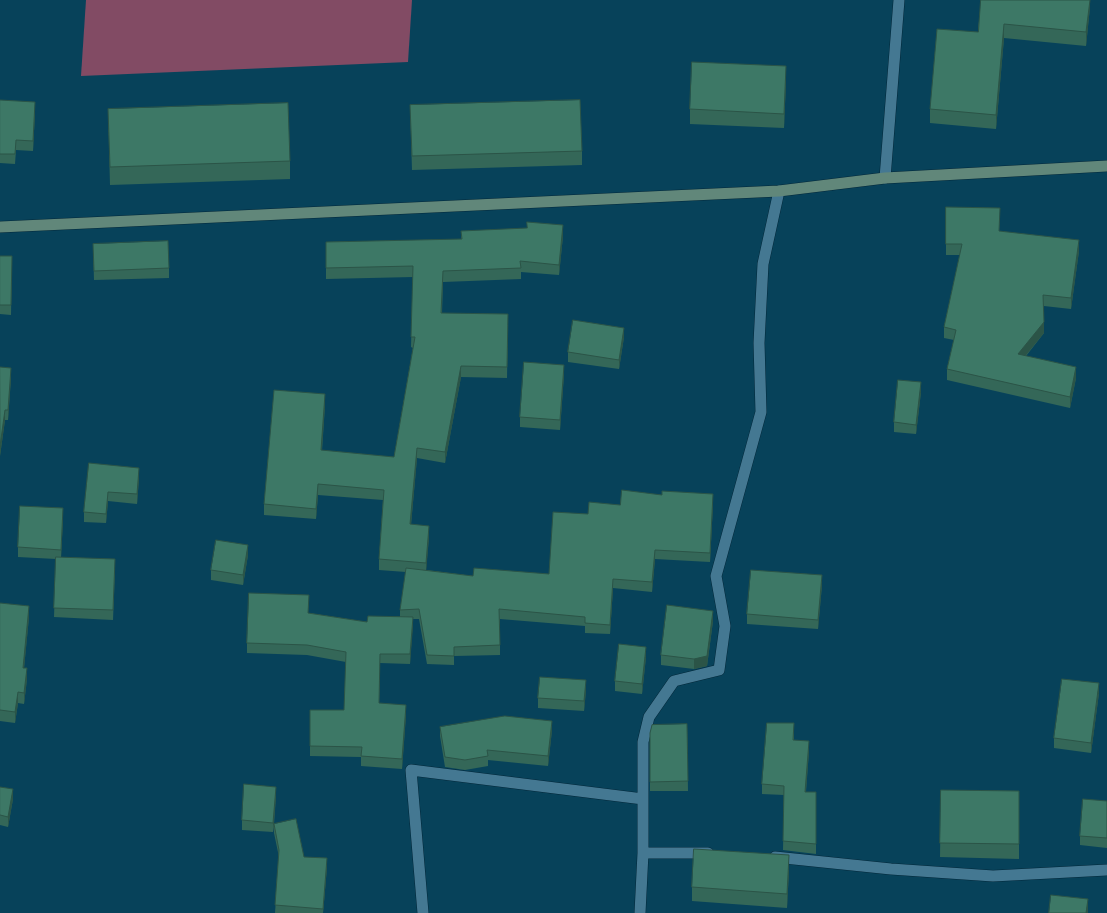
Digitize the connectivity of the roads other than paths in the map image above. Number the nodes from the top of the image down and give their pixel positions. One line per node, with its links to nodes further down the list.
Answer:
1 (899, 0): 3 (street)
2 (1107, 166): 3 (main road)
3 (885, 178): 4 (main road)
4 (779, 191): 5 (main road); 6 (street)
5 (0, 227)
6 (643, 799): 7 (street); 11 (street)
7 (643, 853): 8 (street); 12 (street)
8 (719, 853)
9 (765, 856): 10 (street)
10 (1107, 870)
11 (423, 913)
12 (640, 913)

